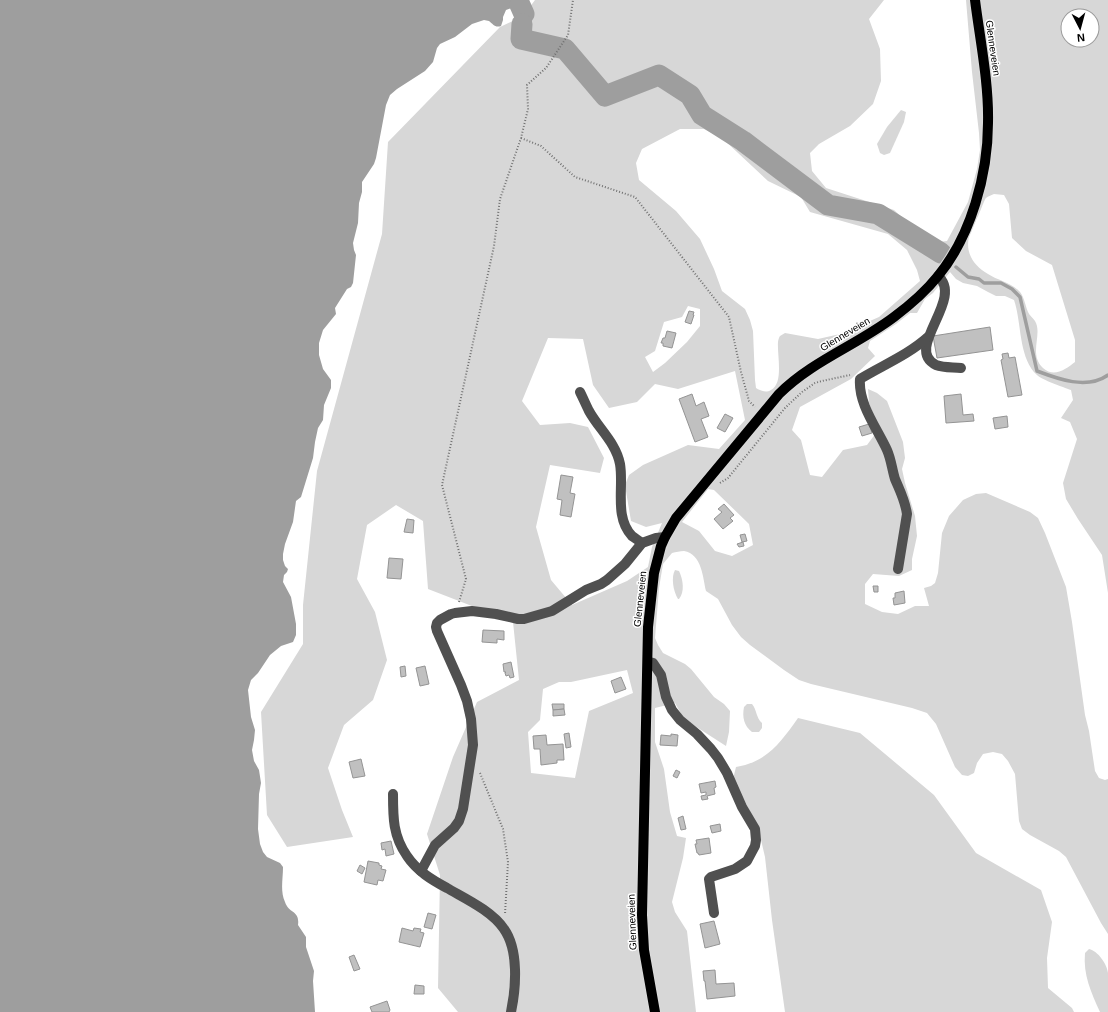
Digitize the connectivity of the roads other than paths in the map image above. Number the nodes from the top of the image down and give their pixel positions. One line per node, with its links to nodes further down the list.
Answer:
1 (974, 0): 2 (main road, Glenneveien)
2 (938, 276): 3 (street); 6 (main road, Glenneveien)
3 (928, 337): 4 (street); 8 (street)
4 (961, 368)
5 (580, 392): 7 (street)
6 (665, 537): 7 (street); 9 (main road, Glenneveien)
7 (642, 543): 11 (street)
8 (898, 569)
9 (648, 662): 12 (street); 14 (main road, Glenneveien)
10 (393, 794): 11 (street)
11 (421, 871): 13 (street)
12 (714, 913)
13 (511, 1012)
14 (656, 1012)

